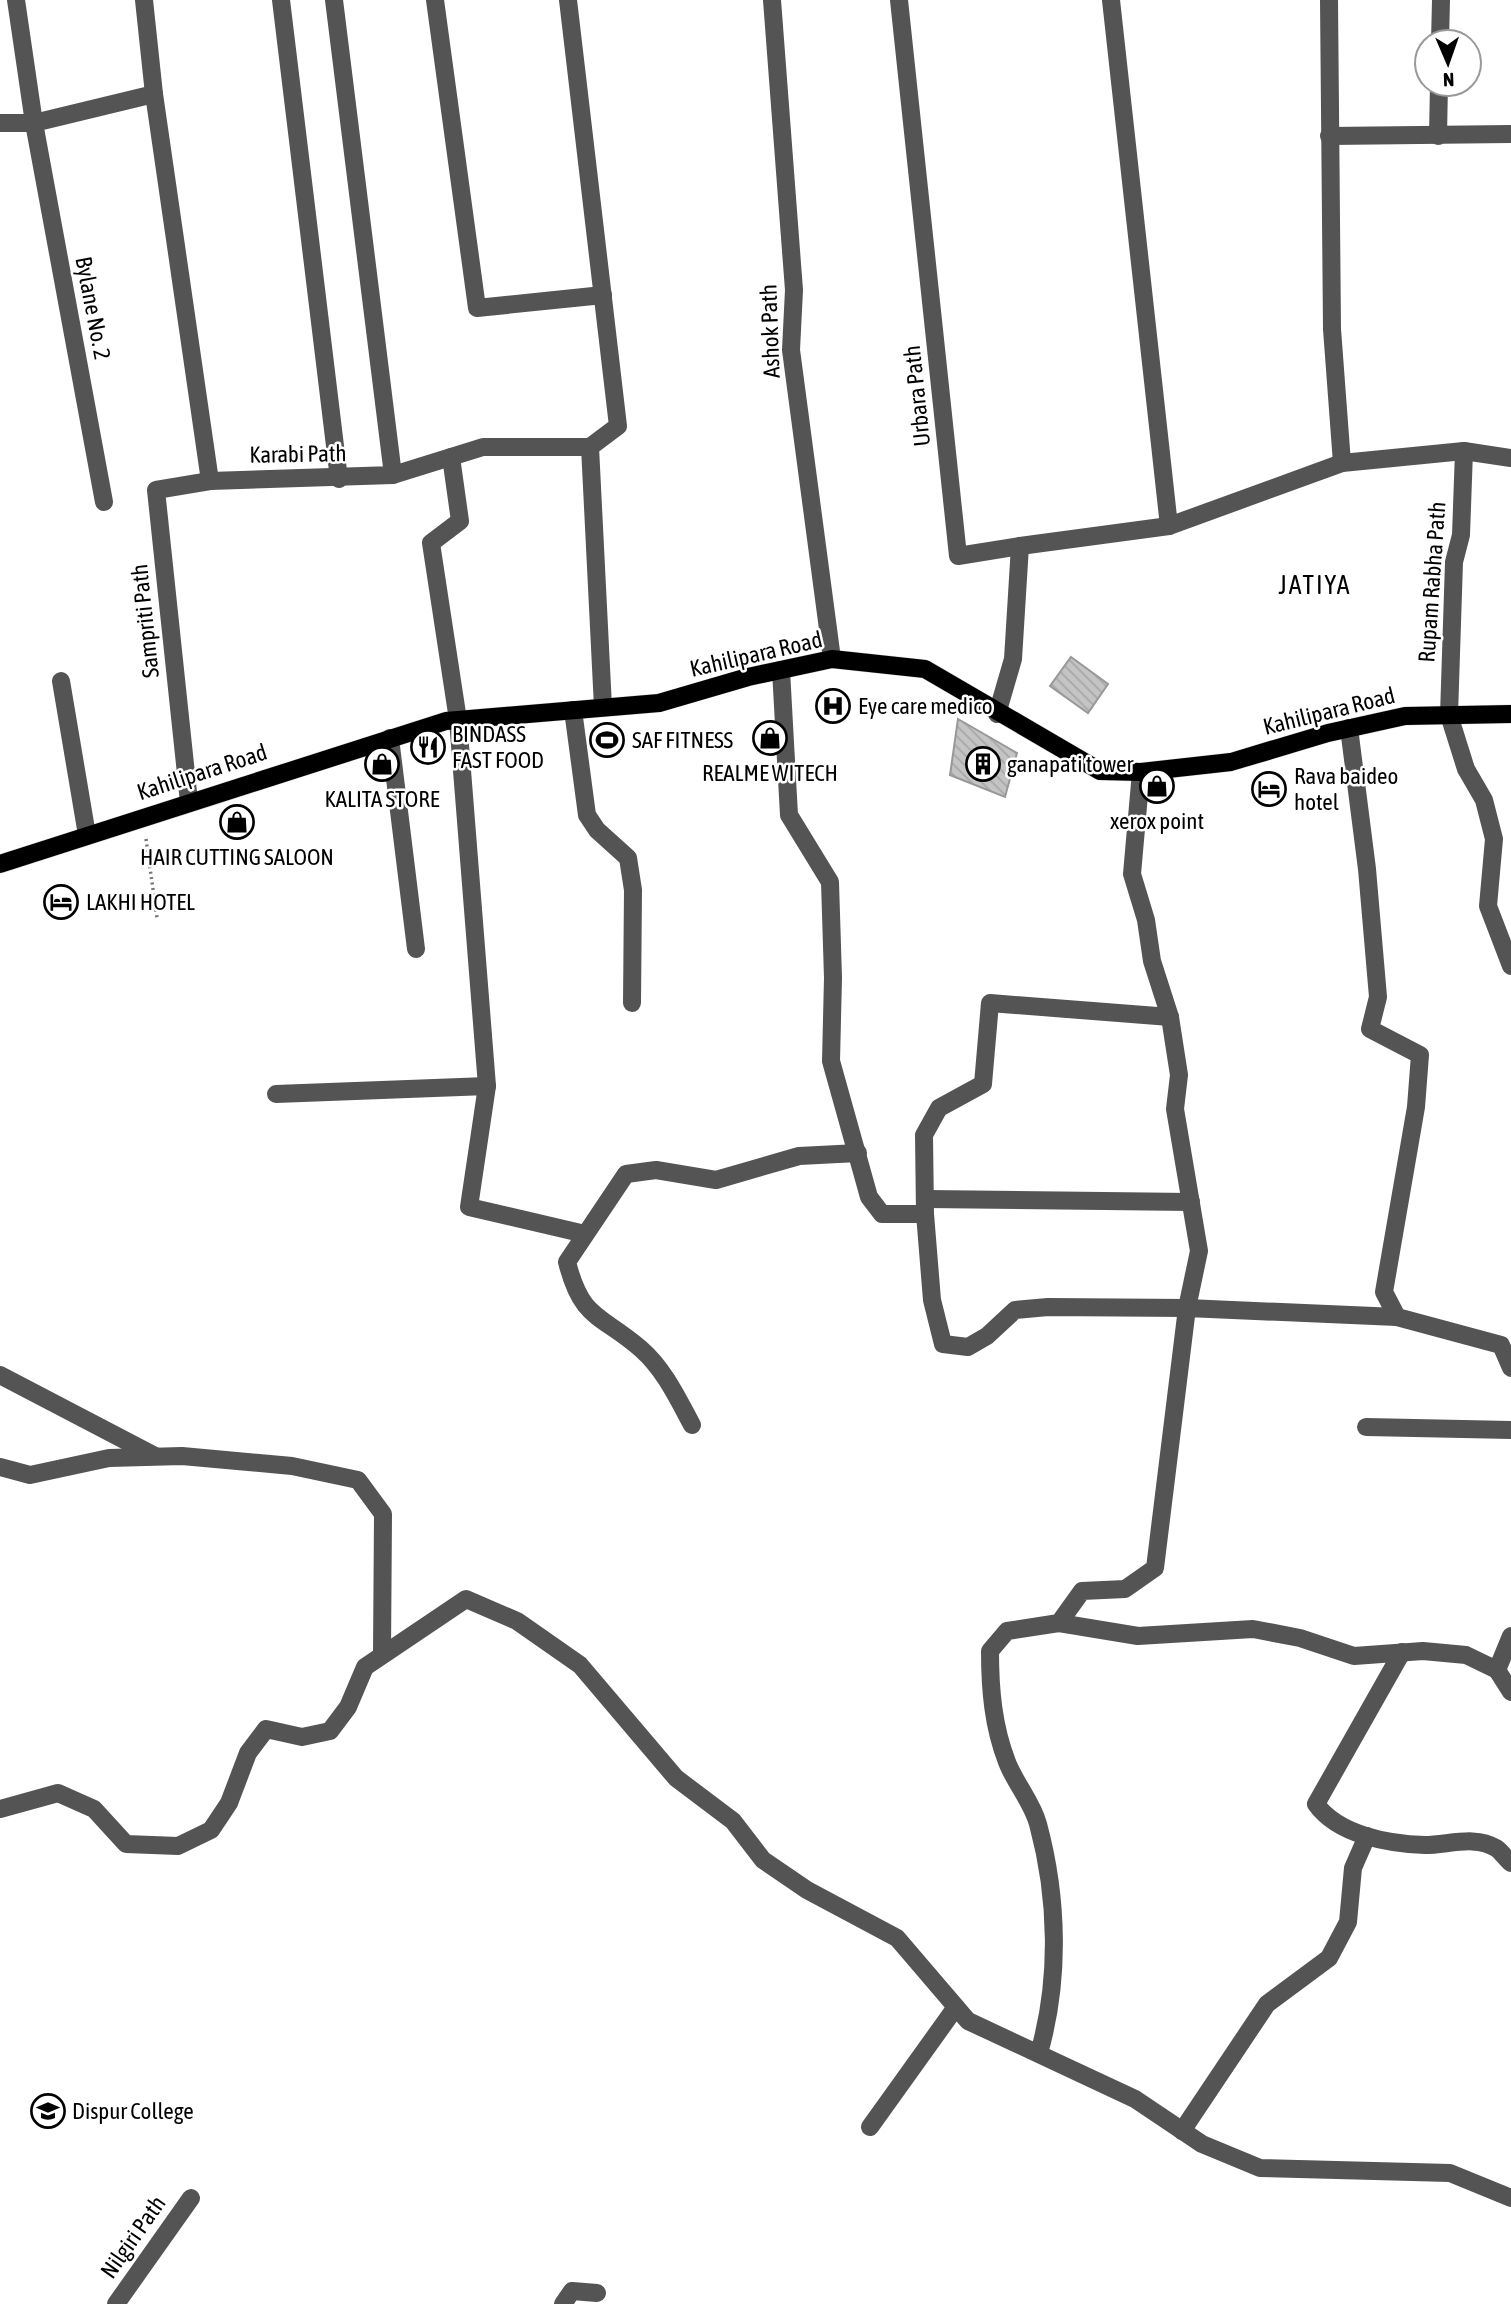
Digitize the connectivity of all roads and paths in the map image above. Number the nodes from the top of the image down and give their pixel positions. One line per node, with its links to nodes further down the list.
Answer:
1 (16, 0): 16 (street, Bylane No. 2)
2 (144, 0): 13 (street)
3 (281, 0): 27 (street)
4 (334, 0): 26 (street)
5 (435, 0): 20 (street)
6 (568, 0): 20 (street)
7 (772, 0): 32 (street, Ashok Path)
8 (899, 0): 31 (street, Urbara Path)
9 (1111, 0): 30 (street)
10 (1329, 0): 18 (street)
11 (1441, 0): 12 (street)
12 (1440, 28)
13 (154, 94): 16 (street); 28 (street)
14 (1439, 98): 19 (street)
15 (0, 123): 16 (street)
16 (34, 123): 29 (street, Bylane No. 2)
17 (1511, 134): 19 (street)
18 (1329, 136): 19 (street); 25 (street)
19 (1438, 136)
20 (603, 295): 21 (street)
21 (590, 447): 23 (street, Karabi Path); 35 (street)
22 (1464, 451): 24 (street); 25 (street); 38 (street, Rupam Rabha Path)
23 (451, 457): 26 (street, Karabi Path); 40 (street)
24 (1511, 458)
25 (1342, 463): 30 (street)
26 (393, 475): 27 (street, Karabi Path)
27 (339, 479): 28 (street, Karabi Path)
28 (210, 481): 44 (street, Sampriti Path)
29 (104, 502)
30 (1169, 526): 31 (street)
31 (1020, 546): 37 (street)
32 (832, 659): 33 (main road, Kahilipara Road); 37 (main road, Kahilipara Road)
33 (781, 670): 35 (main road, Kahilipara Road); 55 (street)
34 (61, 681): 45 (street)
35 (603, 707): 36 (main road, Kahilipara Road)
36 (573, 710): 40 (main road, Kahilipara Road); 51 (street)
37 (997, 714): 43 (main road, Kahilipara Road)
38 (1449, 715): 39 (main road, Kahilipara Road); 41 (main road, Kahilipara Road); 50 (street, Rupam Rabha Path)
39 (1511, 715)
40 (458, 720): 42 (main road, Kahilipara Road); 53 (street)
41 (1349, 728): 43 (main road, Kahilipara Road); 60 (street)
42 (390, 738): 44 (main road, Kahilipara Road); 49 (street)
43 (1141, 772): 52 (street)
44 (189, 802): 45 (main road, Kahilipara Road)
45 (87, 835): 47 (main road, Kahilipara Road)
46 (146, 839): 48 (path)
47 (0, 863)
48 (157, 918)
49 (416, 949)
50 (1511, 966)
51 (632, 1003)
52 (1170, 1017): 56 (street); 57 (street)
53 (486, 1086): 54 (street); 58 (street)
54 (276, 1094)
55 (858, 1153): 57 (street); 58 (street)
56 (1191, 1202): 57 (street); 59 (street)
57 (926, 1207): 59 (street)
58 (585, 1234): 63 (street)
59 (1187, 1308): 60 (street); 68 (street)
60 (1397, 1317): 61 (street)
61 (1511, 1368)
62 (0, 1375): 66 (street)
63 (692, 1425)
64 (1366, 1427): 65 (street)
65 (1511, 1430)
66 (157, 1457): 67 (street); 71 (street)
67 (0, 1467)
68 (1059, 1623): 70 (street); 78 (street)
69 (1511, 1636): 72 (street)
70 (1402, 1652): 72 (street); 75 (street)
71 (382, 1655): 74 (street); 77 (street)
72 (1497, 1670): 73 (street)
73 (1511, 1692)
74 (0, 1809)
75 (1367, 1836): 76 (street); 80 (street)
76 (1511, 1863)
77 (956, 2007): 78 (street); 79 (street)
78 (1039, 2053): 80 (street)
79 (870, 2127)
80 (1182, 2131): 81 (street)
81 (1510, 2197)
82 (191, 2198): 84 (street, Nilgiri Path)
83 (597, 2293): 85 (street)
84 (116, 2304)
85 (563, 2304)

